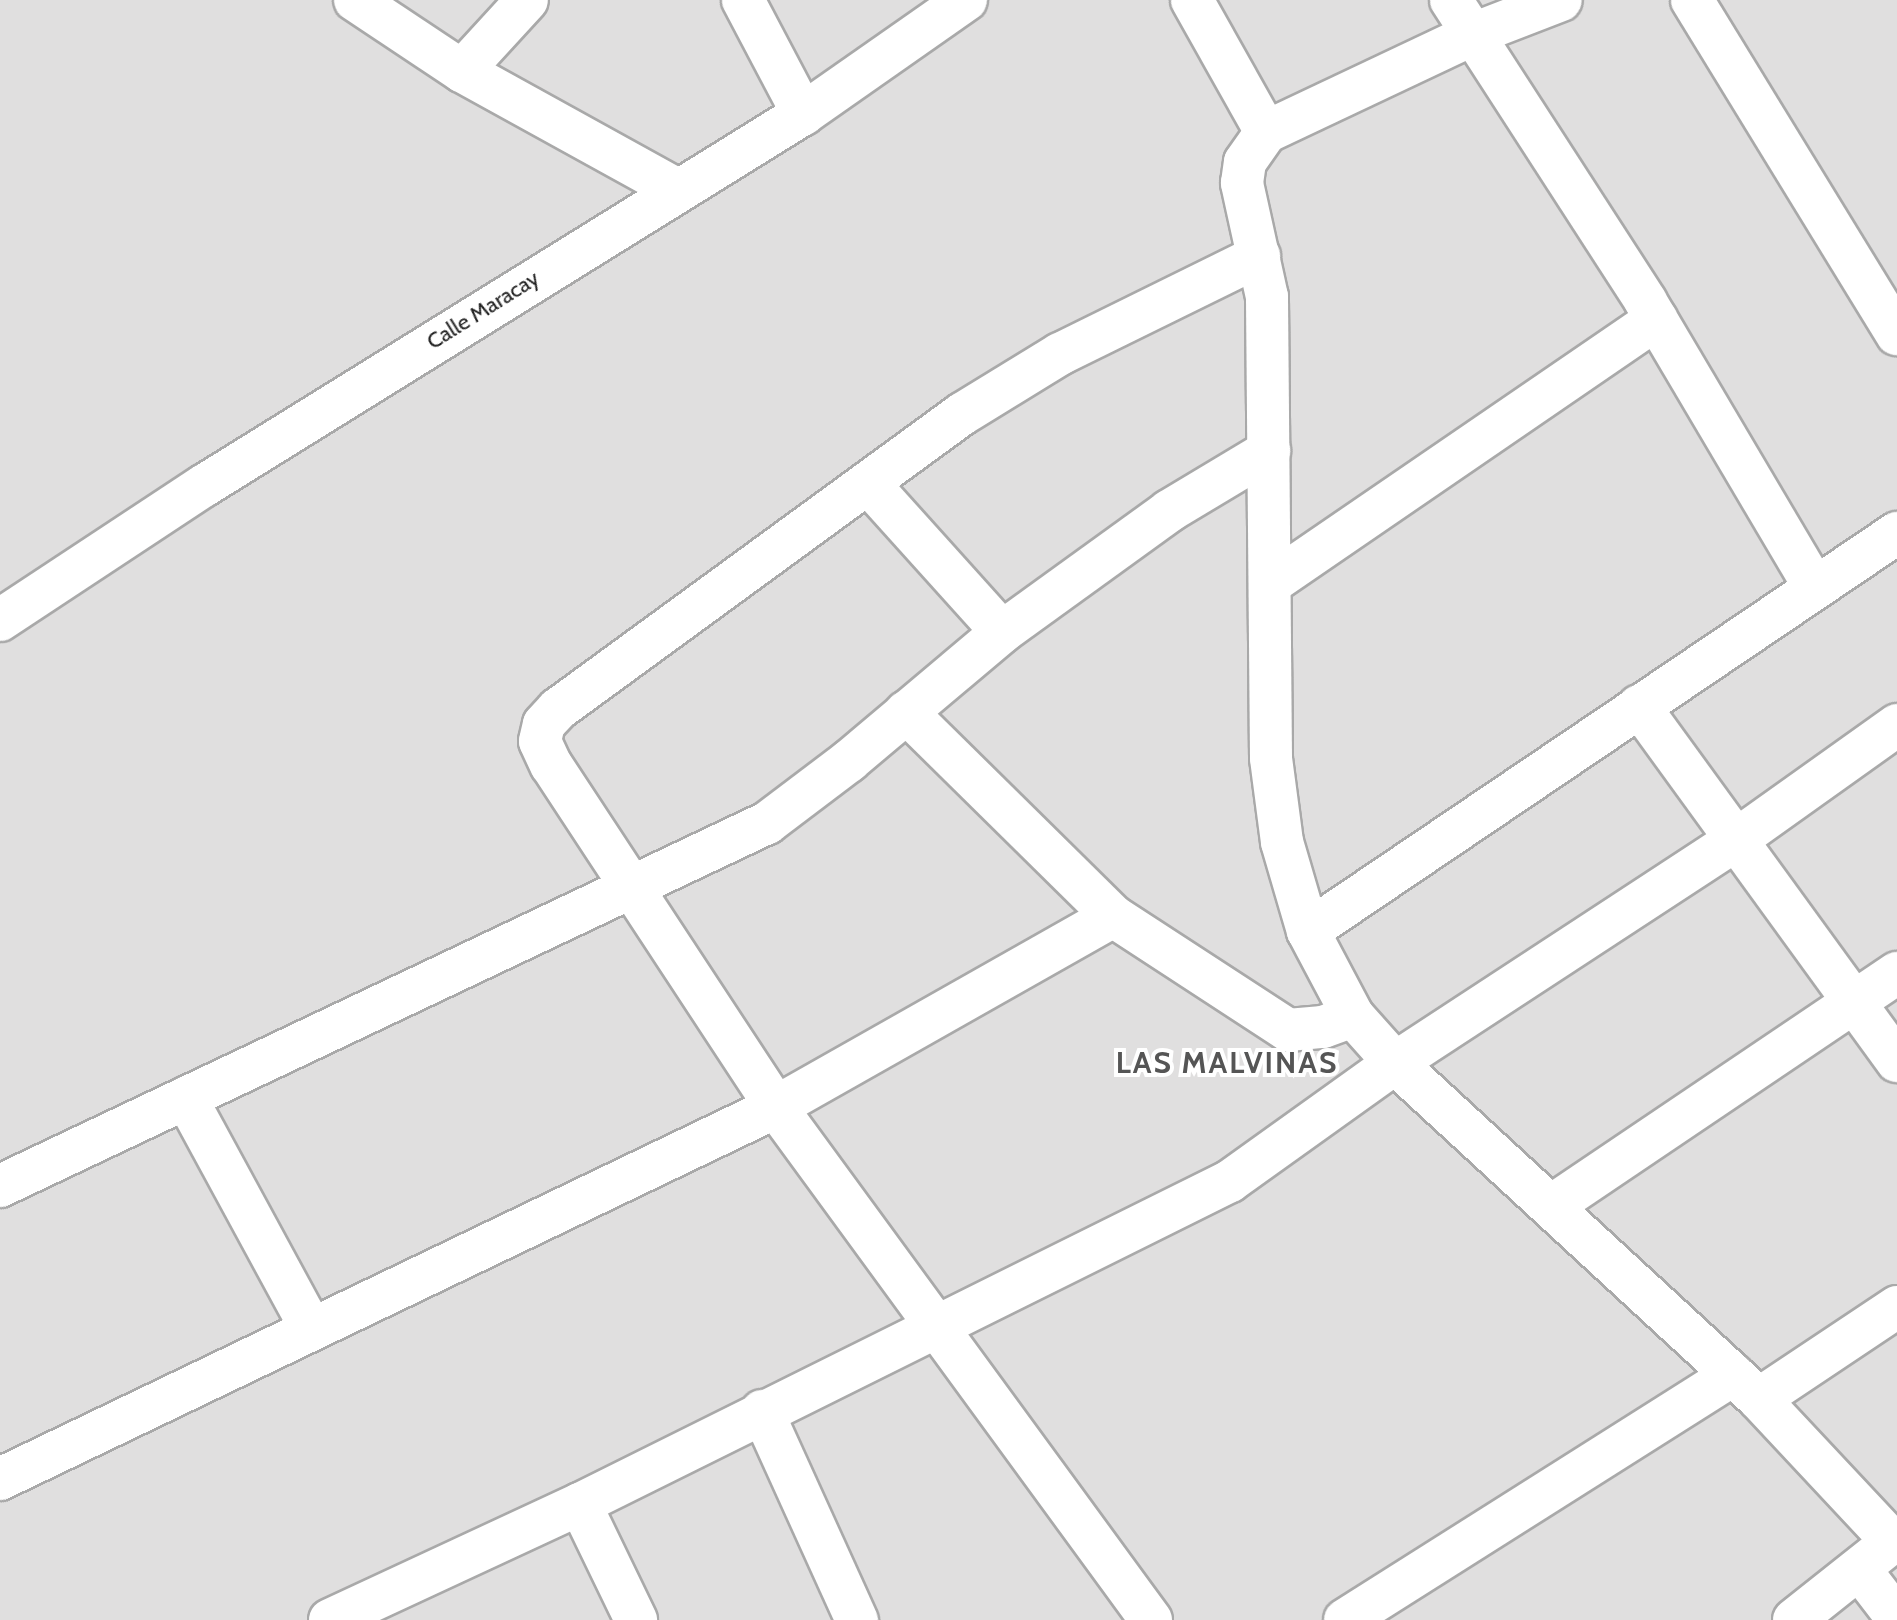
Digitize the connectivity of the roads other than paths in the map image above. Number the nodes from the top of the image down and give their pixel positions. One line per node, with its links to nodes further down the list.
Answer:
1 (355, 0): 9 (street)
2 (527, 0): 9 (street)
3 (743, 0): 10 (street)
4 (966, 0): 10 (street, Calle Maracay)
5 (1192, 0): 11 (street)
6 (1561, 0): 8 (street)
7 (1692, 0): 15 (street)
8 (1462, 17): 11 (street); 14 (street)
9 (462, 71): 12 (street)
10 (803, 114): 12 (street, Calle Maracay)
11 (1266, 132): 13 (street)
12 (676, 189): 21 (street, Calle Maracay)
13 (1259, 256): 16 (street); 17 (street)
14 (1656, 319): 19 (street); 20 (street)
15 (1897, 334)
16 (1269, 451): 19 (street); 22 (street)
17 (868, 483): 22 (street); 27 (street)
18 (1897, 533): 20 (street)
19 (1271, 583): 29 (street)
20 (1815, 588): 23 (street)
21 (0, 620)
22 (1002, 632): 24 (street)
23 (1639, 706): 26 (street); 29 (street)
24 (906, 712): 27 (street); 28 (street)
25 (1897, 725): 26 (street)
26 (1736, 840): 31 (street); 34 (street)
27 (631, 888): 35 (street); 36 (street)
28 (1113, 916): 32 (street); 36 (street)
29 (1308, 931): 32 (street)
30 (1897, 973): 31 (street)
31 (1854, 1002): 33 (street); 38 (street)
32 (1353, 1016): 34 (street)
33 (1897, 1061)
34 (1395, 1063): 38 (street); 40 (street)
35 (186, 1098): 37 (street); 41 (street)
36 (776, 1107): 40 (street); 41 (street)
37 (0, 1186)
38 (1553, 1205): 42 (street)
39 (1897, 1307): 42 (street)
40 (934, 1326): 43 (street); 52 (street)
41 (311, 1328): 44 (street)
42 (1746, 1387): 46 (street); 53 (street)
43 (762, 1411): 45 (street); 51 (street)
44 (0, 1479)
45 (580, 1504): 49 (street); 50 (street)
46 (1895, 1540): 47 (street)
47 (1861, 1571): 48 (street); 54 (street)
48 (1897, 1618)
49 (330, 1620)
50 (636, 1620)
51 (857, 1620)
52 (1151, 1620)
53 (1345, 1620)
54 (1794, 1620)

